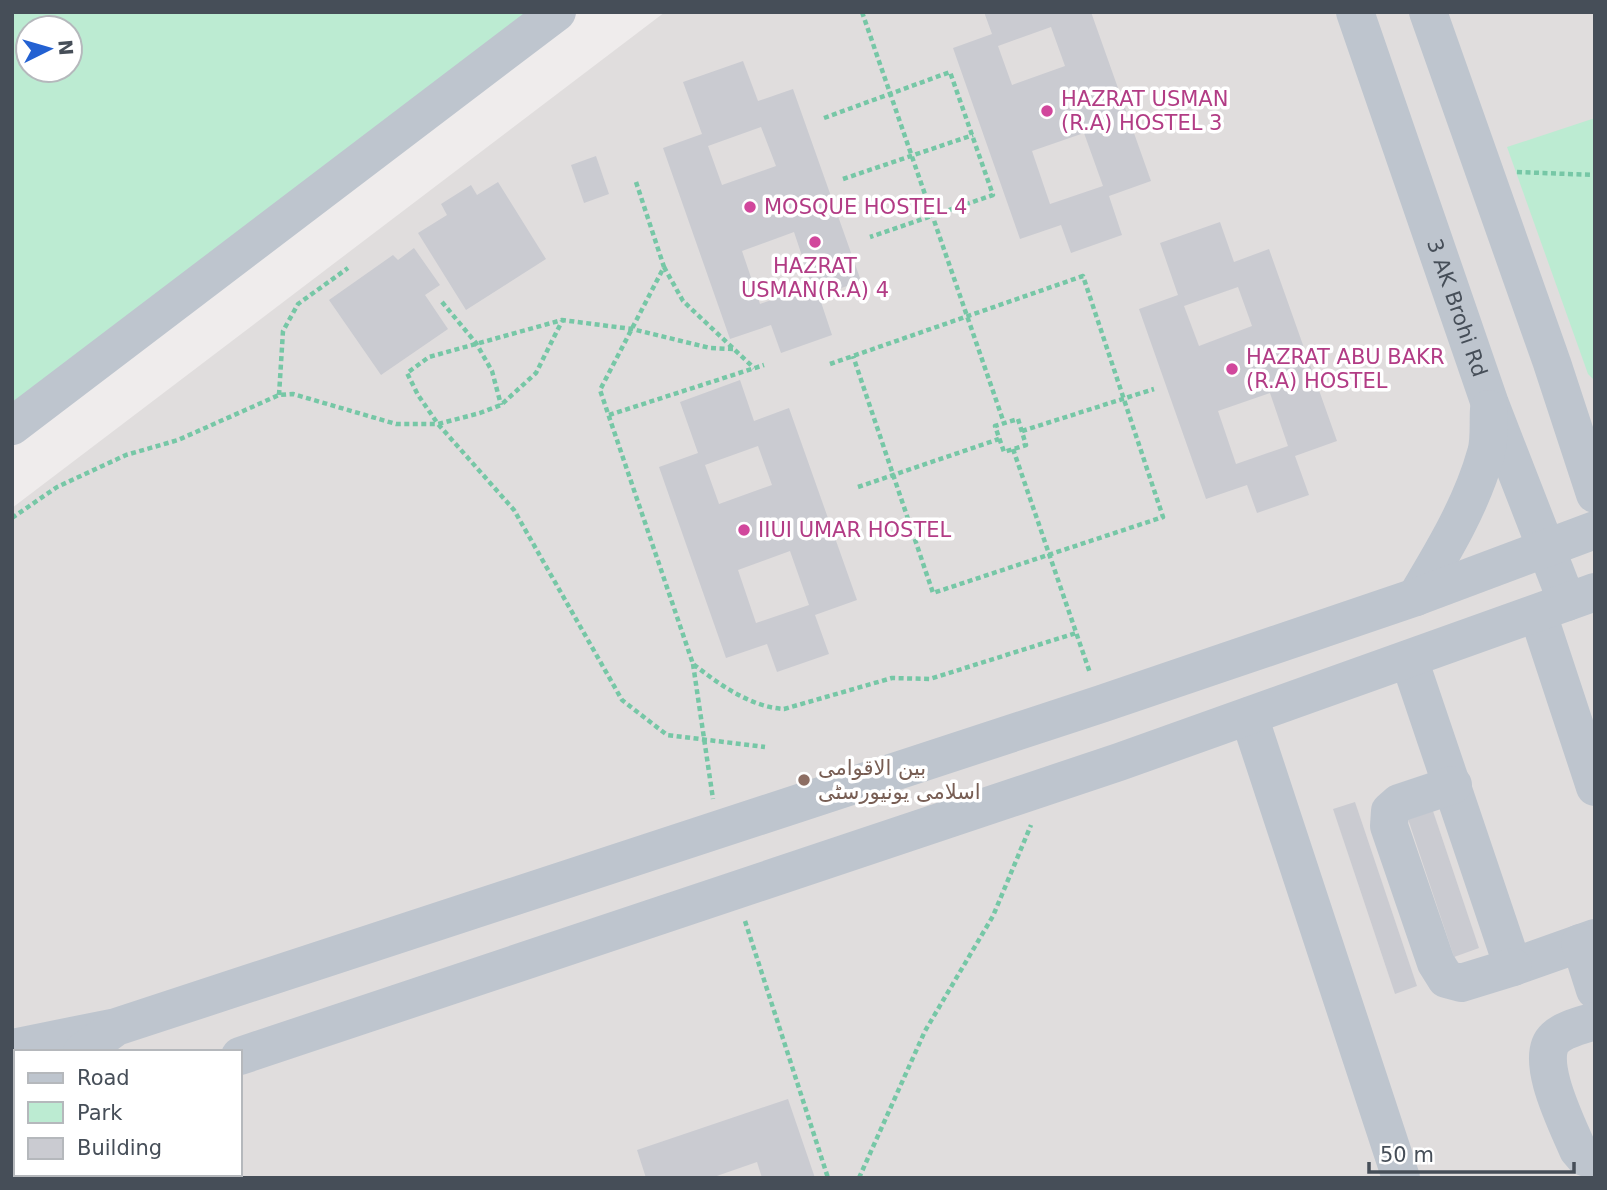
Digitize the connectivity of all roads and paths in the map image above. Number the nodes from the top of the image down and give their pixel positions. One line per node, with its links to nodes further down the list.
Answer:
1 (557, 12): 37 (street)
2 (862, 12): 5 (path)
3 (1355, 12): 31 (street, 3 AK Brohi Rd)
4 (1428, 12): 9 (street)
5 (890, 94): 6 (path); 7 (path); 8 (path)
6 (824, 118)
7 (973, 135): 8 (path); 13 (path)
8 (911, 156): 11 (path); 13 (path)
9 (1484, 172): 10 (path); 24 (street)
10 (1595, 175)
11 (844, 179)
12 (636, 181): 15 (path)
13 (932, 216): 14 (path); 18 (path)
14 (870, 237)
15 (664, 267): 20 (path); 22 (path)
16 (348, 268): 29 (path)
17 (442, 302): 21 (path)
18 (967, 316): 23 (path); 30 (path); 35 (path)
19 (562, 320): 20 (path); 21 (path); 32 (path)
20 (632, 329): 22 (path); 34 (path)
21 (476, 343): 32 (path); 36 (path)
22 (733, 349): 27 (path)
23 (853, 356): 25 (path); 41 (path)
24 (1552, 363): 33 (street); 43 (street)
25 (830, 364)
26 (764, 365): 27 (path)
27 (754, 368): 34 (path)
28 (1153, 389): 30 (path)
29 (279, 395): 36 (path); 44 (path)
30 (1124, 398): 38 (path); 47 (path)
31 (1490, 404): 46 (street, 3 AK Brohi Rd); 48 (street)
32 (501, 405): 36 (path)
33 (1595, 411)
34 (609, 415): 52 (path)
35 (1004, 423): 38 (path); 39 (path)
36 (438, 424): 56 (path)
37 (12, 426)
38 (1022, 431): 40 (path)
39 (999, 439): 40 (path); 41 (path)
40 (1013, 449): 47 (path)
41 (893, 475): 42 (path); 47 (path)
42 (858, 487)
43 (1595, 494)
44 (12, 518)
45 (1595, 530): 46 (street)
46 (1546, 547): 48 (street); 49 (street, 3 AK Brohi Rd)
47 (1049, 555): 50 (path)
48 (1416, 597): 53 (street)
49 (1566, 603): 51 (street); 55 (street, 3 AK Brohi Rd)
50 (1076, 633): 52 (path); 53 (path)
51 (1409, 659): 54 (street); 60 (street)
52 (693, 664): 56 (path)
53 (1101, 704): 58 (street); 62 (street)
54 (1249, 716): 58 (street); 75 (street)
55 (1586, 730): 61 (street, 3 AK Brohi Rd)
56 (703, 740): 57 (path); 62 (path)
57 (765, 747)
58 (1119, 762): 59 (street)
59 (1048, 785): 63 (street); 74 (path)
60 (1452, 785): 65 (street); 65 (street)
61 (1595, 787)
62 (718, 831): 68 (street)
63 (735, 890): 71 (street); 73 (path)
64 (1587, 941): 65 (street); 66 (street)
65 (1513, 967)
66 (1595, 990)
67 (1595, 1021): 72 (street)
68 (116, 1027): 69 (street); 70 (street)
69 (12, 1048)
70 (85, 1050)
71 (242, 1055)
72 (1595, 1161)
73 (828, 1178)
74 (859, 1178)
75 (1401, 1178)

